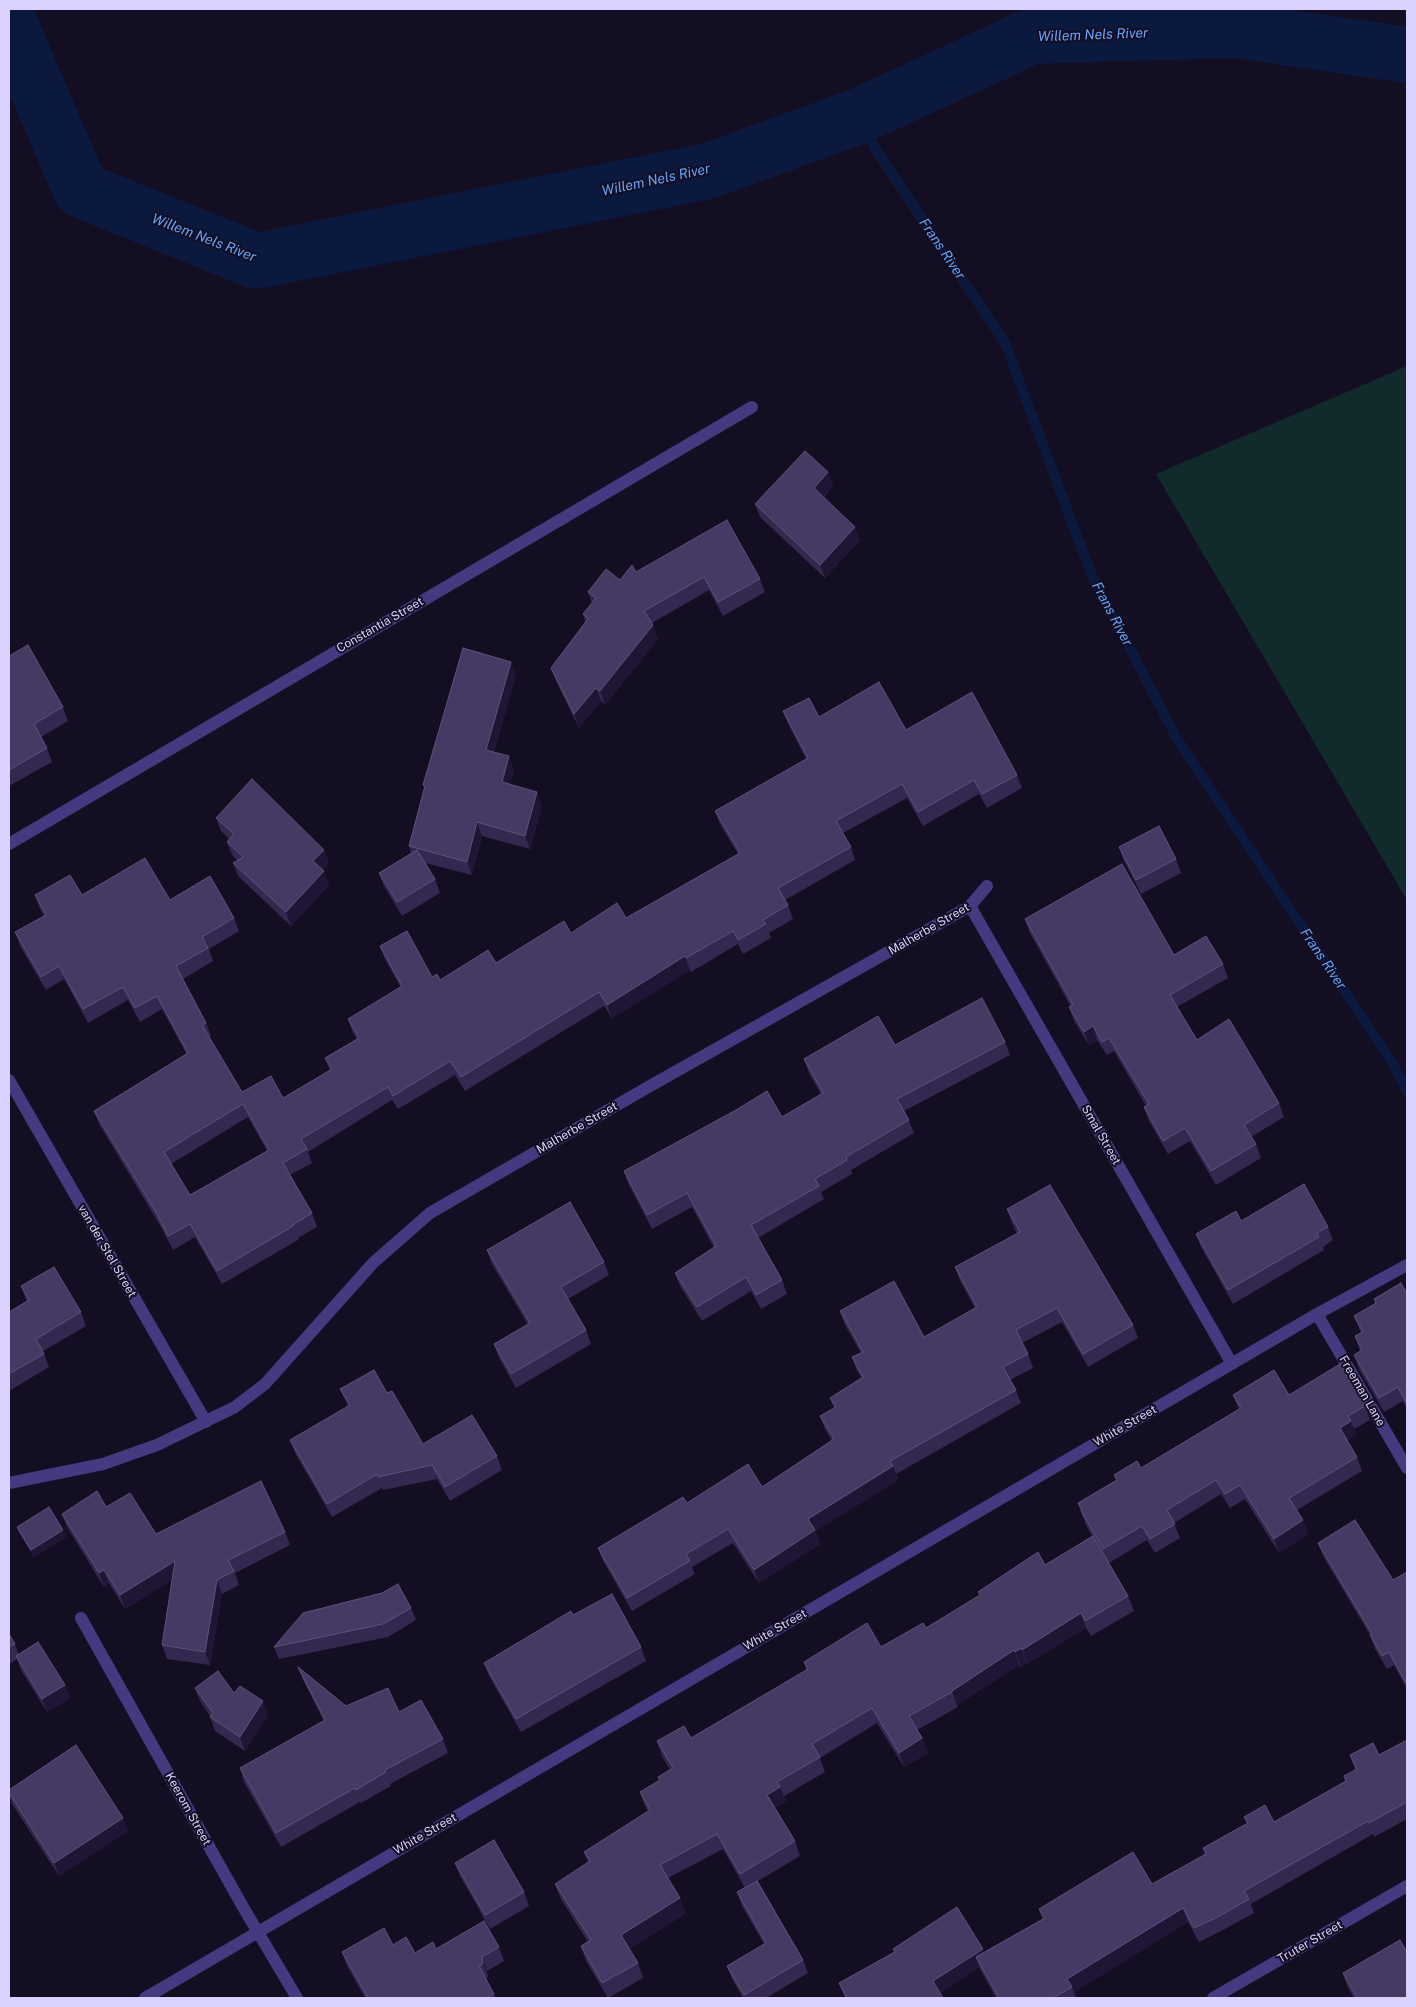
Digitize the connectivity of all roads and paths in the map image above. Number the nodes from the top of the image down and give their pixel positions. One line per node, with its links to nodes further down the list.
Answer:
1 (752, 407): 2 (street, Constantia Street)
2 (9, 844)
3 (987, 886): 4 (street, Malherbe Street)
4 (970, 906): 8 (street, Smal Street); 9 (street, Malherbe Street)
5 (9, 1080): 9 (street, van der Stel Street)
6 (1407, 1265): 7 (street, White Street)
7 (1317, 1314): 8 (street, White Street); 10 (street, Freeman Lane)
8 (1232, 1364): 14 (street, White Street)
9 (206, 1422): 11 (street, Malherbe Street)
10 (1407, 1468)
11 (9, 1483)
12 (81, 1618): 14 (street, Keerom Street)
13 (1407, 1886): 17 (street, Truter Street)
14 (258, 1931): 15 (street, White Street); 16 (street, Keerom Street)
15 (145, 1998)
16 (297, 1998)
17 (1213, 1998)

